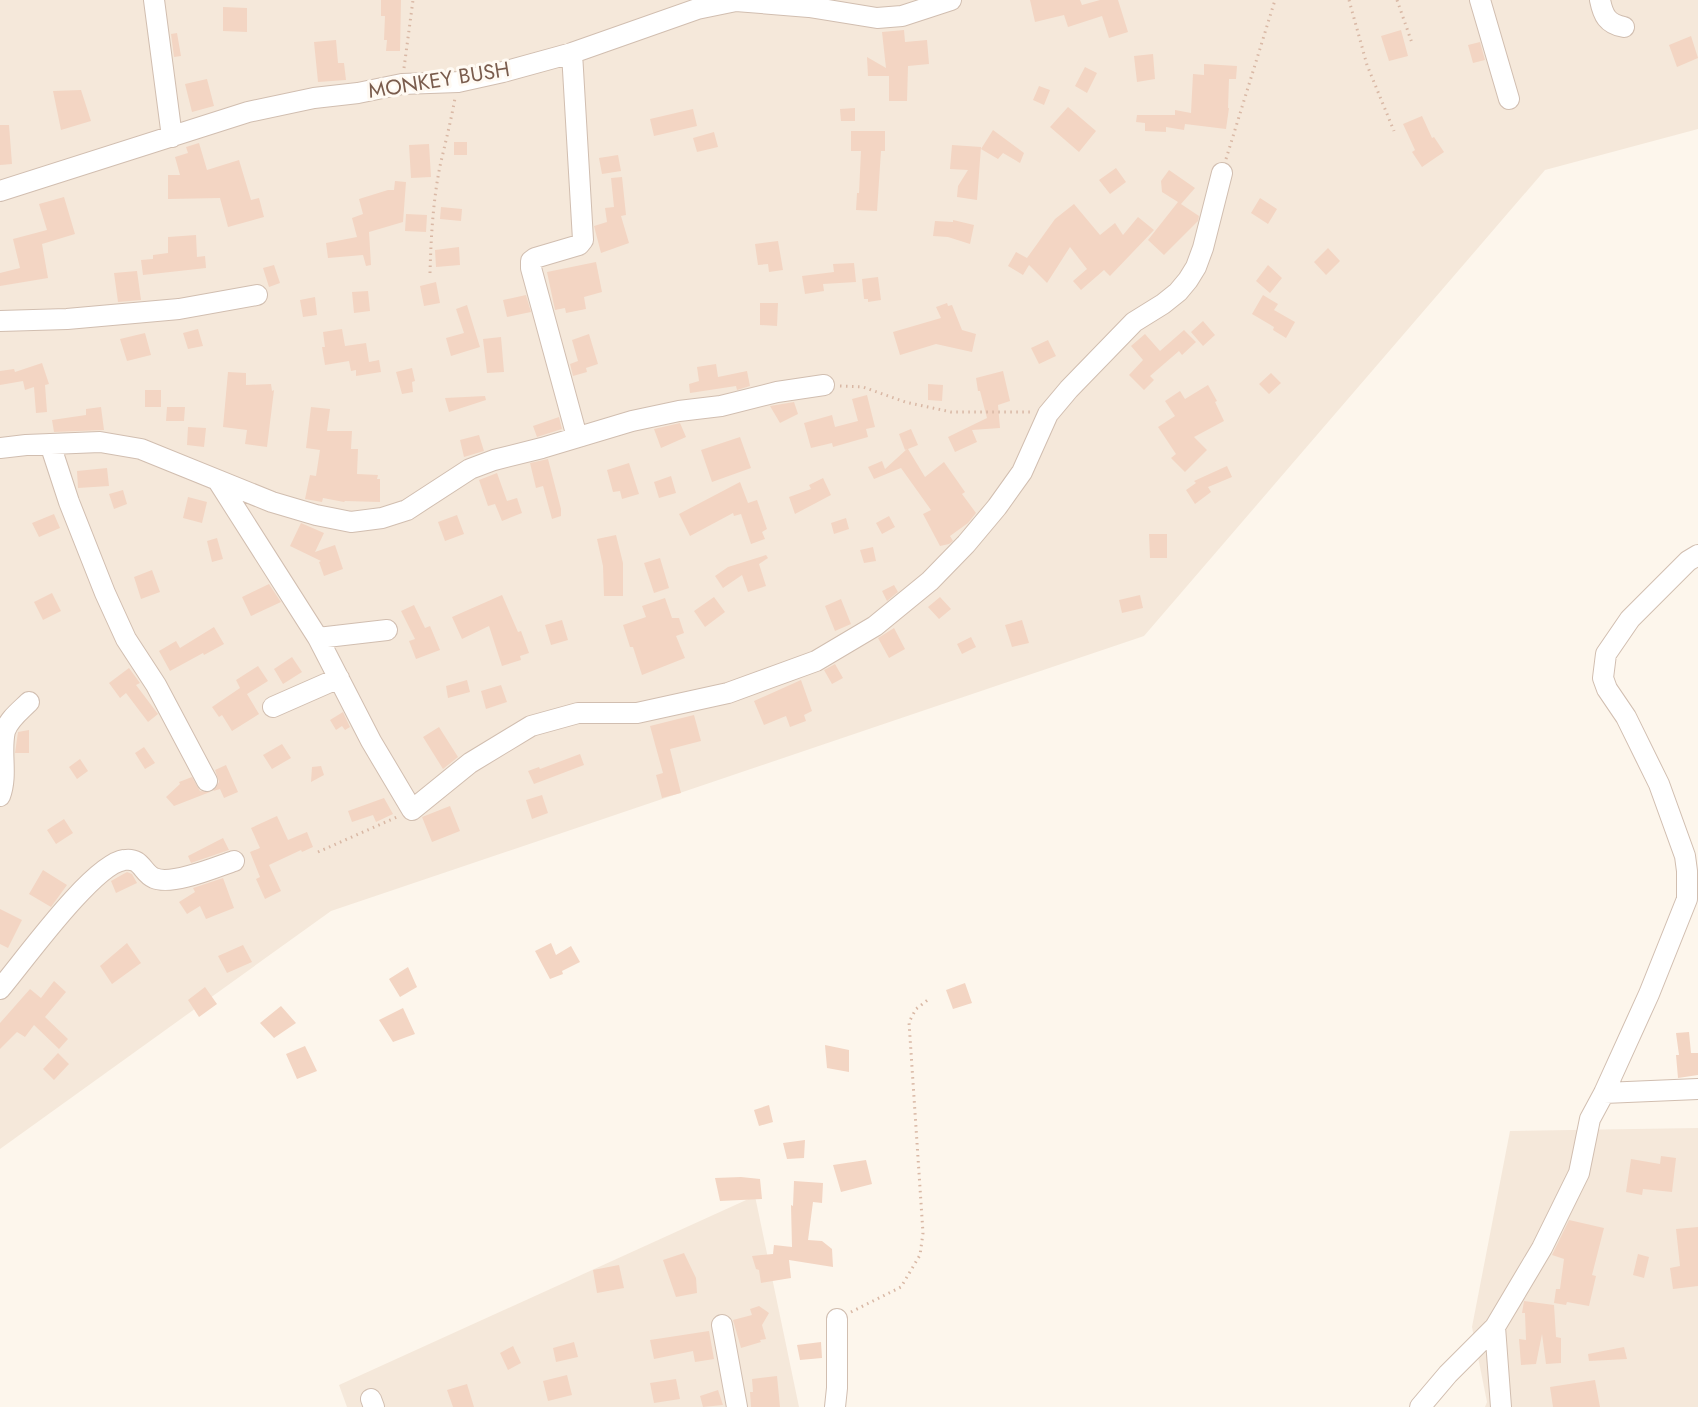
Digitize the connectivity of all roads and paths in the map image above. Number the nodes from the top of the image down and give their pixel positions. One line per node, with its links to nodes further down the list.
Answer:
1 (413, 0): 14 (path)
2 (736, 0): 3 (street, MONKEY BUSH); 12 (street, MONKEY BUSH)
3 (951, 0)
4 (1275, 0): 18 (path)
5 (1349, 0): 16 (path)
6 (1397, 0): 11 (path)
7 (1480, 0): 15 (street)
8 (1599, 0): 10 (street)
9 (160, 2): 17 (street)
10 (1624, 27)
11 (1412, 43)
12 (572, 53): 13 (street, MONKEY BUSH); 25 (street)
13 (458, 82): 14 (street, MONKEY BUSH); 20 (path)
14 (402, 84): 17 (street, MONKEY BUSH)
15 (1509, 99)
16 (1394, 131)
17 (172, 137): 19 (street, MONKEY BUSH)
18 (1222, 173): 24 (street)
19 (0, 191)
20 (430, 273)
21 (257, 295): 22 (street)
22 (0, 321)
23 (824, 385): 24 (path); 25 (street)
24 (1048, 414): 37 (street)
25 (576, 437): 28 (street)
26 (50, 444): 27 (street); 28 (street); 35 (street)
27 (0, 448)
28 (218, 481): 31 (street)
29 (1698, 555): 40 (street)
30 (387, 630): 31 (street)
31 (318, 638): 32 (street)
32 (339, 678): 34 (street); 37 (street)
33 (29, 702): 36 (street)
34 (273, 707)
35 (207, 781)
36 (0, 796)
37 (412, 810): 38 (path)
38 (318, 852)
39 (234, 861): 41 (street)
40 (1693, 868): 45 (street)
41 (9, 964): 42 (street)
42 (0, 989)
43 (930, 999): 46 (path)
44 (1698, 1089): 45 (street)
45 (1604, 1093): 48 (street)
46 (837, 1319): 50 (street)
47 (723, 1325): 49 (street)
48 (1496, 1328): 51 (street); 52 (street)
49 (737, 1407)
50 (835, 1407)
51 (1420, 1407)
52 (1501, 1407)

